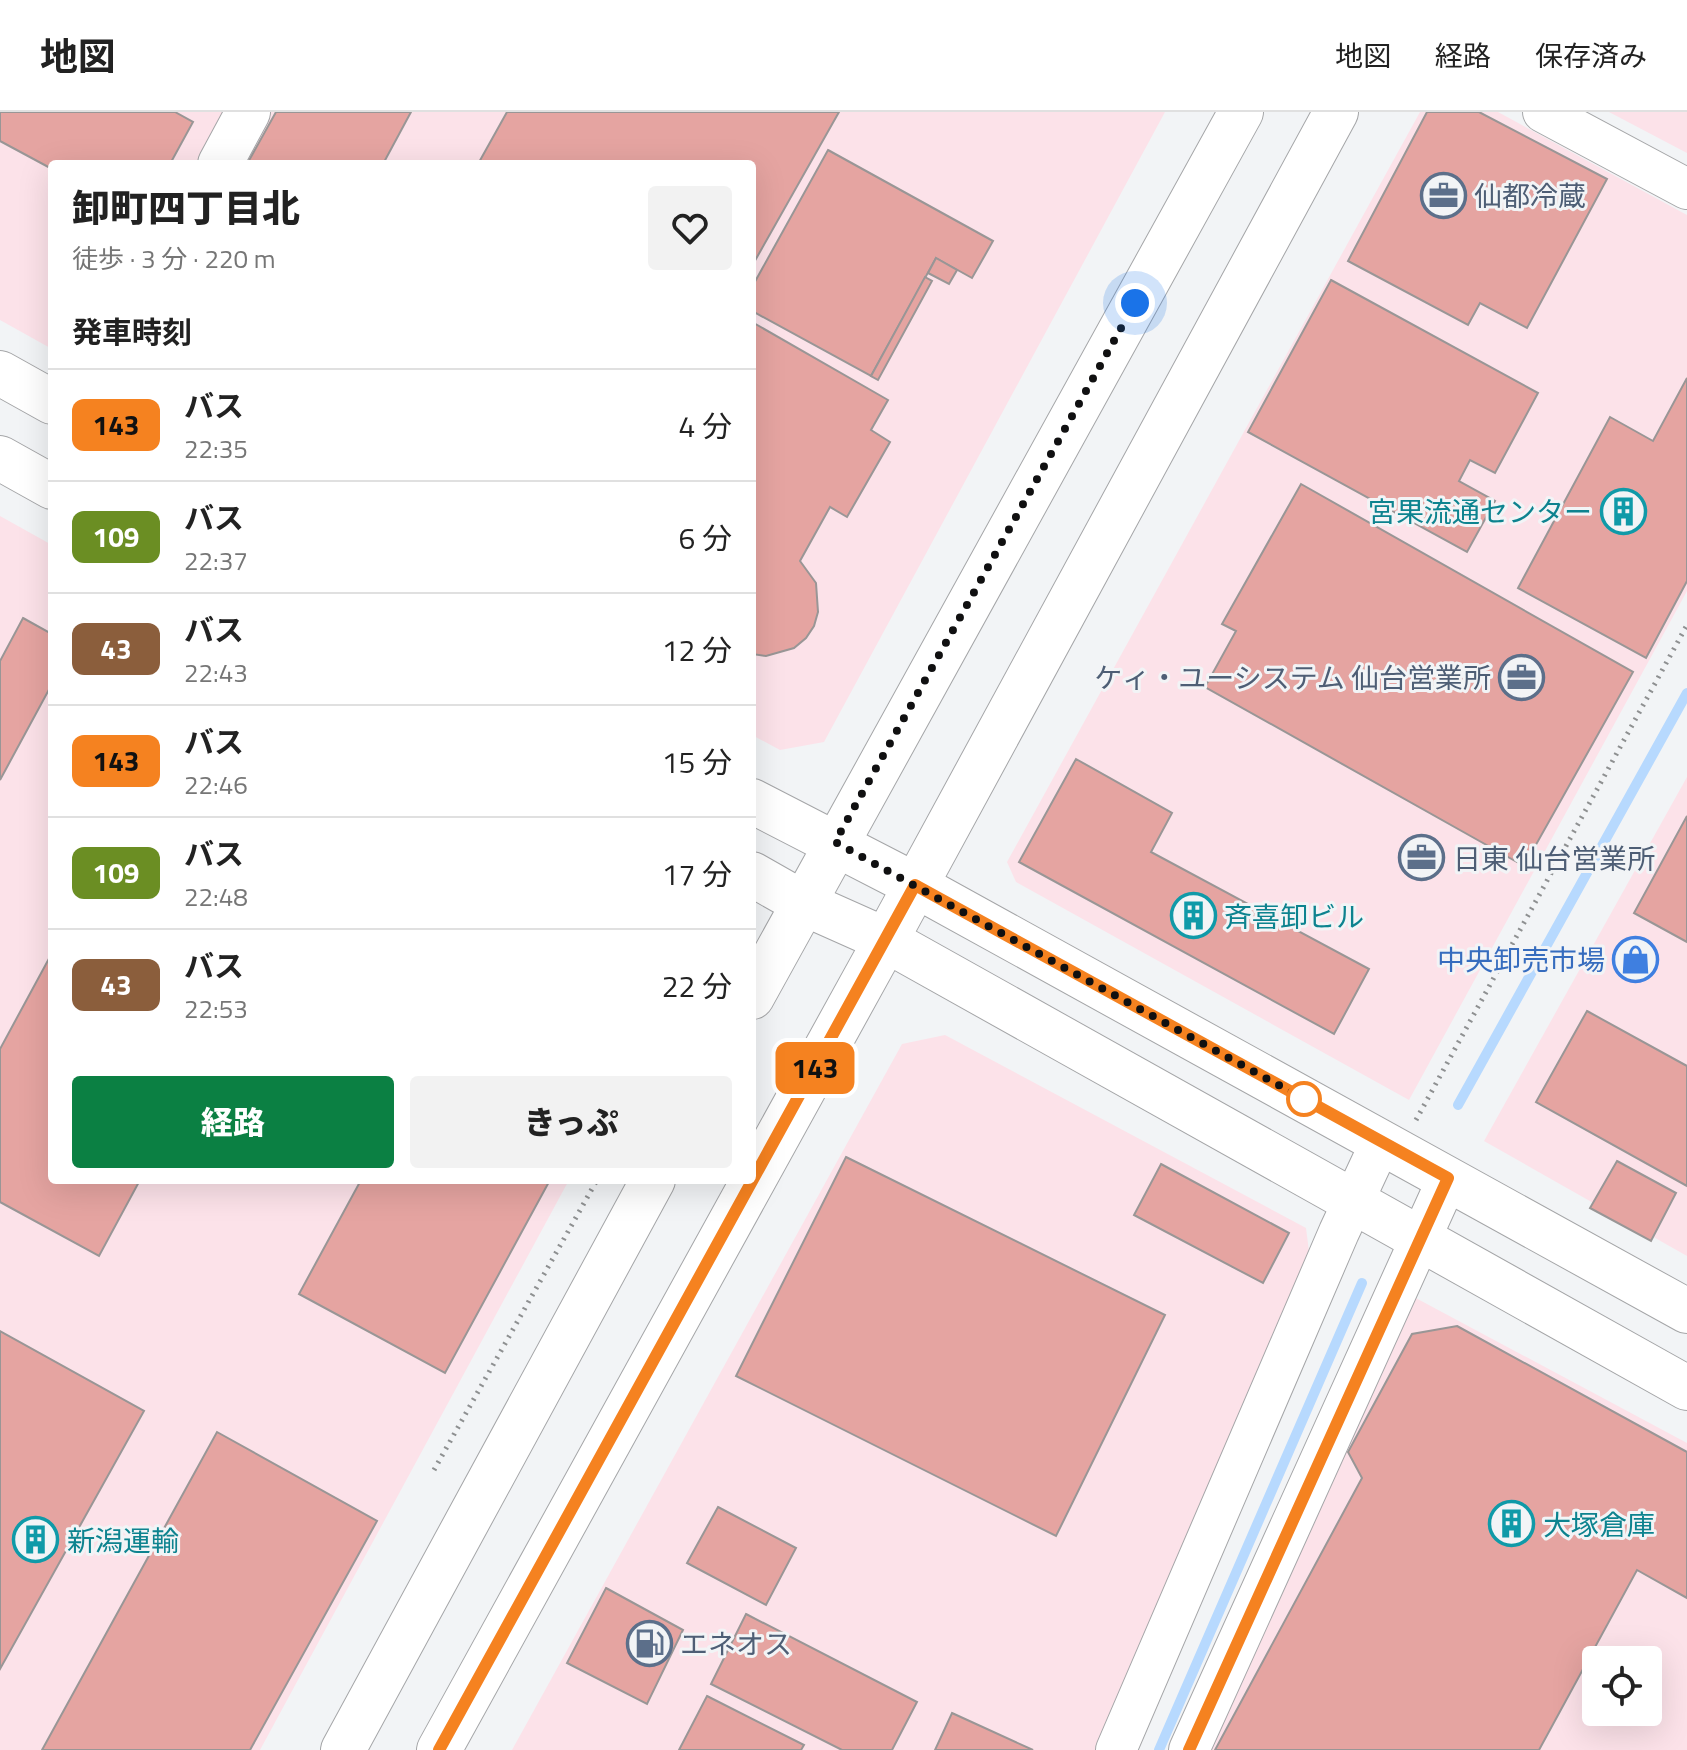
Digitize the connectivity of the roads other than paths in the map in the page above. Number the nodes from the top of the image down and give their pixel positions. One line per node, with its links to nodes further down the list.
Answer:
1 (248, 112): 5 (street)
2 (1241, 112): 12 (street)
3 (1336, 112): 14 (street)
4 (1543, 112): 6 (street)
5 (222, 160)
6 (1687, 189)
7 (0, 373): 8 (street)
8 (48, 400)
9 (0, 458): 10 (street)
10 (48, 480)
11 (756, 803): 12 (street)
12 (835, 842): 14 (street); 15 (street)
13 (756, 876): 15 (street)
14 (915, 885): 16 (street); 18 (street)
15 (803, 903): 16 (street); 17 (street)
16 (886, 940): 19 (street); 23 (street)
17 (756, 990)
18 (1398, 1132): 20 (street); 23 (street)
19 (756, 1176)
20 (1448, 1178): 24 (street); 25 (street)
21 (651, 1184): 27 (street)
22 (751, 1184): 28 (street)
23 (1352, 1203): 24 (street); 29 (street)
24 (1421, 1240): 26 (street); 30 (street)
25 (1687, 1311)
26 (1687, 1388)
27 (343, 1750)
28 (439, 1750)
29 (1116, 1750)
30 (1189, 1750)

